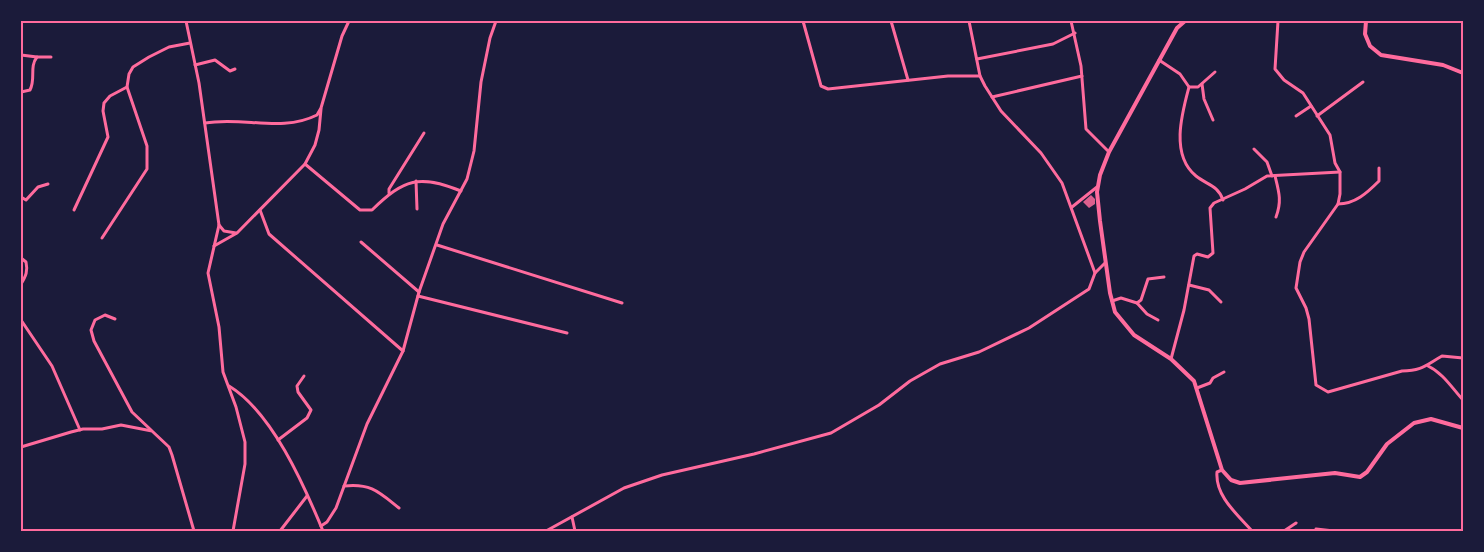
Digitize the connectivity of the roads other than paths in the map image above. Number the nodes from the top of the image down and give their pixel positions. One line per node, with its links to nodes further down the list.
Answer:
1 (186, 21): 14 (street)
2 (349, 21): 34 (street)
3 (496, 21): 49 (street)
4 (725, 21): 5 (street)
5 (729, 21)
6 (803, 21): 26 (street)
7 (891, 21): 26 (street)
8 (969, 21): 18 (street)
9 (1071, 21): 13 (street)
10 (1185, 21): 19 (street)
11 (1278, 21): 33 (street)
12 (1366, 21): 23 (street)
13 (1076, 33): 18 (street); 25 (street)
14 (190, 43): 20 (street); 29 (street)
15 (21, 55): 16 (street)
16 (37, 57): 17 (street); 31 (street)
17 (51, 57)
18 (977, 59): 24 (street)
19 (1159, 60): 30 (street); 41 (street)
20 (195, 65): 21 (street); 38 (street)
21 (235, 69)
22 (1215, 72): 28 (street)
23 (1463, 73)
24 (980, 76): 26 (street); 32 (street)
25 (1082, 76): 32 (street); 41 (street)
26 (908, 80)
27 (1363, 82): 36 (street)
28 (1202, 84): 30 (street); 37 (street)
29 (127, 87): 56 (street); 61 (street)
30 (1189, 87): 52 (street)
31 (21, 92)
32 (992, 97): 54 (street)
33 (1311, 106): 35 (street); 36 (street)
34 (321, 108): 38 (street); 42 (street)
35 (1296, 116)
36 (1317, 116): 44 (street)
37 (1213, 120)
38 (205, 123): 59 (street)
39 (424, 133): 50 (street)
40 (1254, 149): 45 (street)
41 (1109, 152): 48 (street)
42 (305, 164): 50 (street); 57 (street)
43 (1379, 168): 53 (street)
44 (1340, 172): 45 (street); 53 (street)
45 (1274, 176): 52 (street); 58 (street)
46 (416, 182): 49 (street); 50 (street); 55 (street)
47 (48, 184): 51 (street)
48 (1098, 186): 54 (street); 66 (street)
49 (461, 191): 63 (street)
50 (389, 193)
51 (21, 197)
52 (1223, 200): 70 (street)
53 (1338, 204): 83 (street)
54 (1072, 207): 67 (street)
55 (417, 209)
56 (74, 210)
57 (260, 210): 60 (street); 80 (street)
58 (1276, 217)
59 (219, 225): 60 (street); 64 (street)
60 (237, 233): 64 (street)
61 (102, 238)
62 (361, 242): 71 (street)
63 (437, 245): 71 (street); 74 (street)
64 (214, 246): 86 (street)
65 (21, 258): 69 (street)
66 (1105, 263): 67 (street); 72 (street)
67 (1095, 273): 98 (street)
68 (1164, 277): 75 (street)
69 (21, 284)
70 (1189, 285): 73 (street); 82 (street)
71 (418, 294): 79 (street); 80 (street)
72 (1112, 301): 75 (street); 82 (street)
73 (1221, 302)
74 (622, 303)
75 (1137, 303): 78 (street)
76 (115, 319): 91 (street)
77 (21, 320): 90 (street)
78 (1158, 320)
79 (567, 333)
80 (403, 351): 95 (street)
81 (1463, 358): 83 (street)
82 (1171, 359): 87 (street)
83 (1428, 366): 88 (street)
84 (1224, 372): 87 (street)
85 (304, 376): 92 (street)
86 (229, 386): 92 (street); 103 (street)
87 (1197, 388): 94 (street)
88 (1463, 400)
89 (1463, 428): 94 (street)
90 (80, 430): 91 (street); 93 (street)
91 (152, 431): 102 (street)
92 (278, 440): 96 (street)
93 (21, 447)
94 (1222, 470): 108 (street)
95 (344, 486): 97 (street); 100 (street)
96 (307, 496): 100 (street); 104 (street)
97 (399, 508)
98 (572, 517): 106 (street); 107 (street)
99 (1296, 523): 109 (street)
100 (321, 526): 105 (street)
101 (1316, 529): 110 (street)
102 (194, 531)
103 (233, 531)
104 (280, 531)
105 (323, 531)
106 (546, 531)
107 (575, 531)
108 (1252, 531)
109 (1284, 531)
110 (1334, 531)

